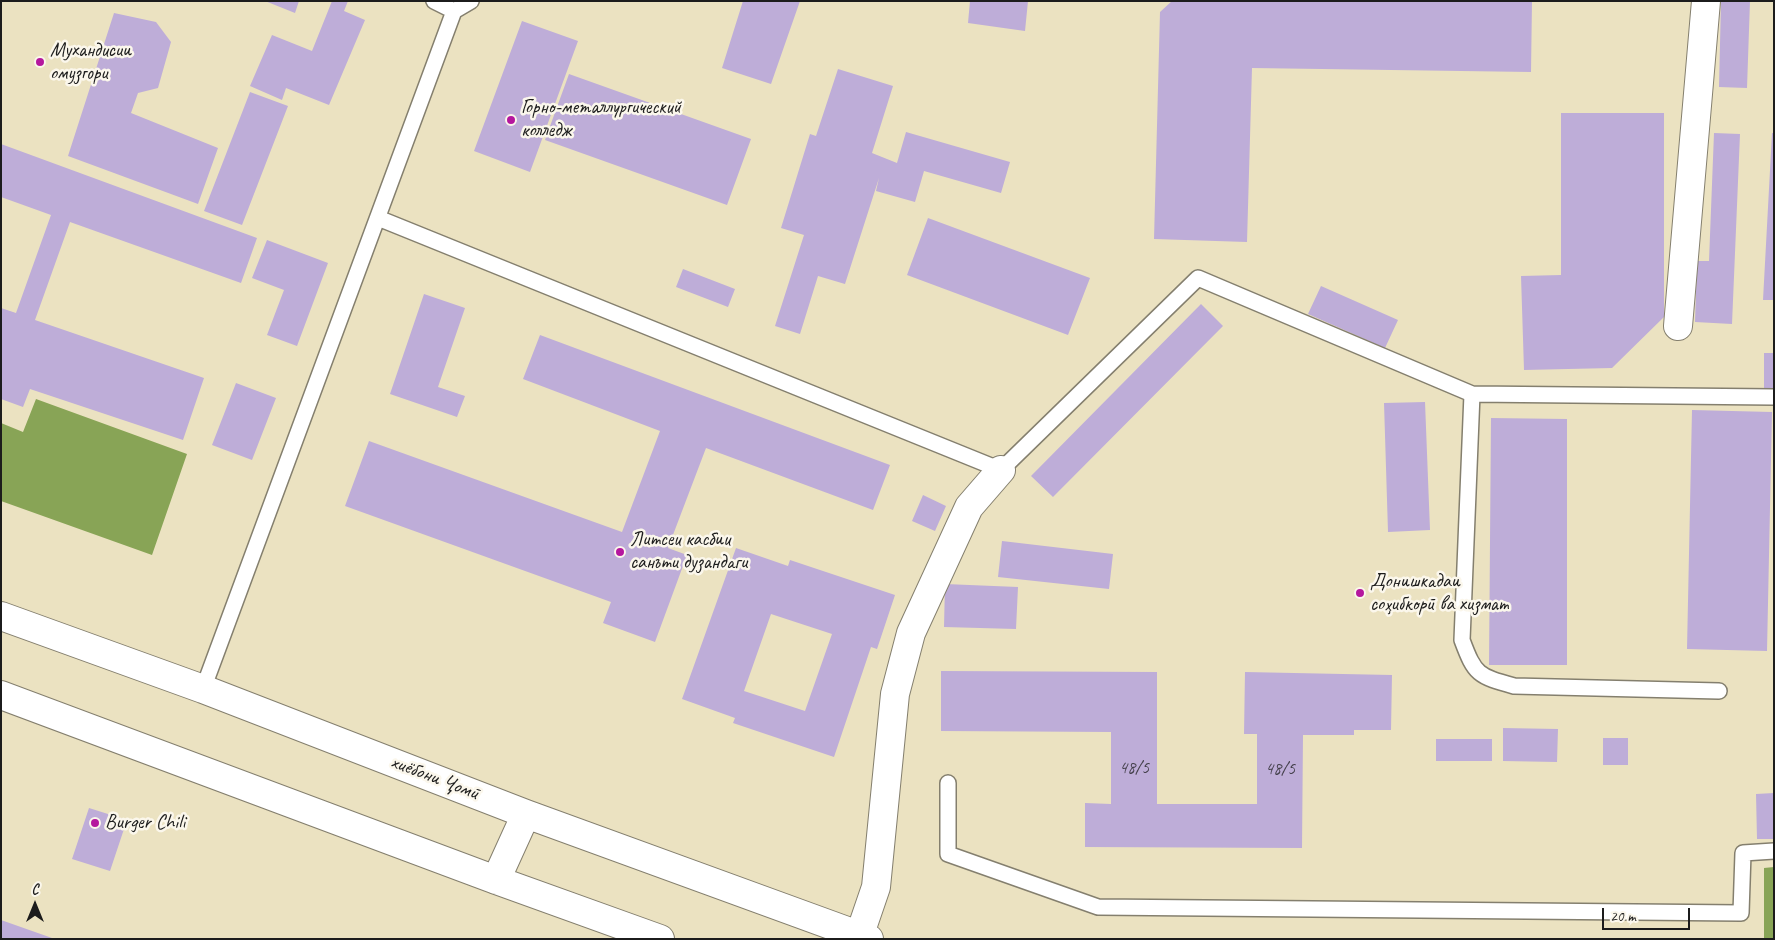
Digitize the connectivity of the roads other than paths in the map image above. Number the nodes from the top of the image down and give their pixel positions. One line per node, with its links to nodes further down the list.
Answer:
1 (434, 1): 4 (lane)
2 (471, 1): 4 (lane)
3 (1706, 1): 6 (main road)
4 (454, 11): 5 (lane)
5 (378, 218): 9 (lane); 11 (lane)
6 (1678, 326)
7 (1472, 394): 8 (lane); 9 (lane); 12 (lane)
8 (1774, 397)
9 (1001, 470): 18 (main road)
10 (1, 616): 11 (main road, хиёбони Ҷомӣ)
11 (203, 689): 15 (main road, хиёбони Ҷомӣ)
12 (1719, 691)
13 (1, 695): 17 (main road)
14 (948, 782): 16 (lane)
15 (526, 814): 17 (main road); 18 (main road, хиёбони Ҷомӣ)
16 (1774, 851)
17 (496, 880): 19 (main road)
18 (866, 932)
19 (660, 939)

